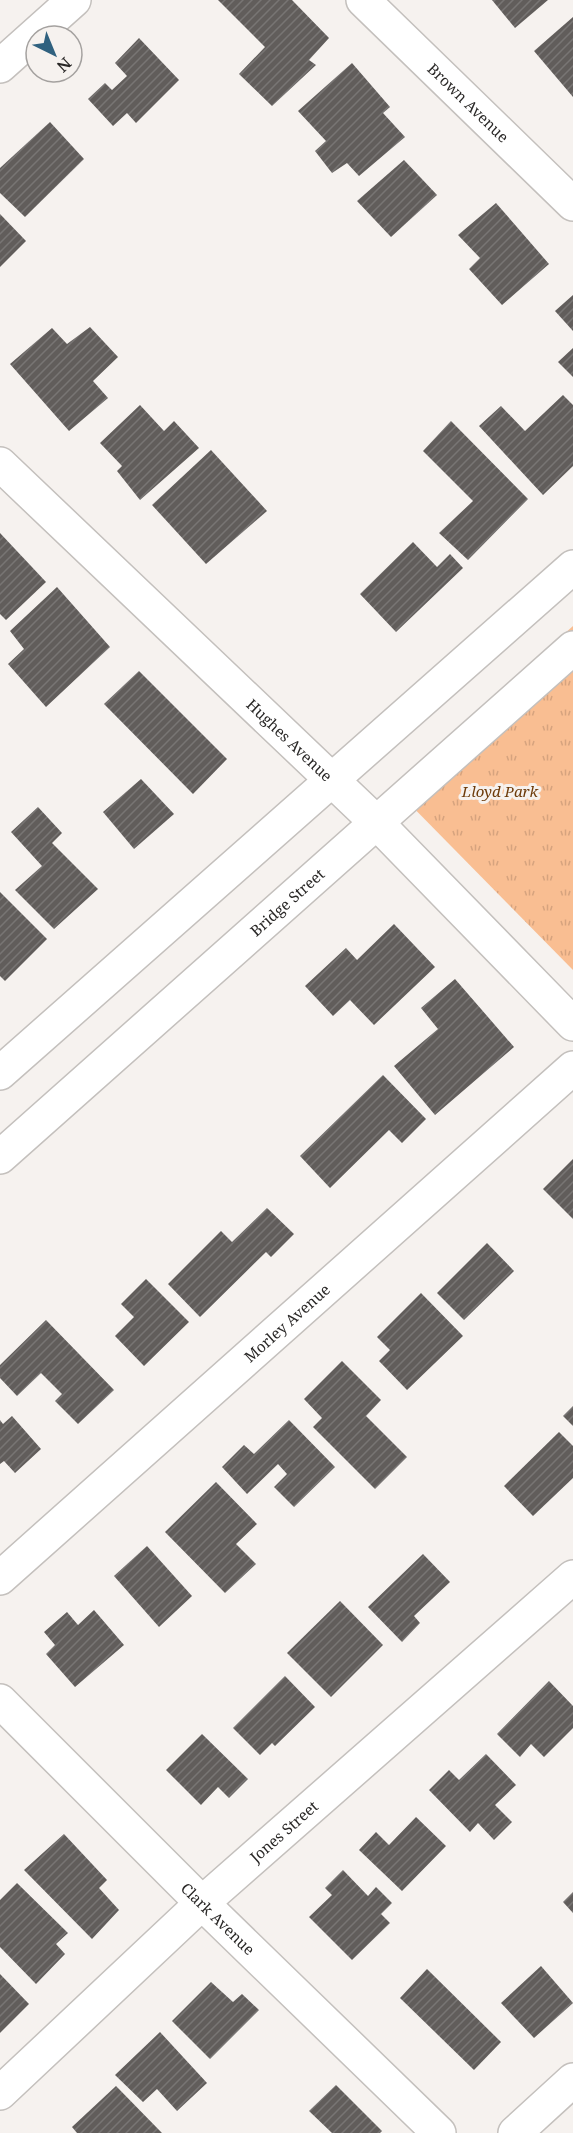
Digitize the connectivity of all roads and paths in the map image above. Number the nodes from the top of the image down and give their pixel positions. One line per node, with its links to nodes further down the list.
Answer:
1 (74, 0): 3 (street)
2 (363, 0): 4 (street, Brown Avenue)
3 (0, 66)
4 (573, 204)
5 (0, 464): 8 (street, Hughes Avenue)
6 (572, 571): 8 (street)
7 (573, 648): 9 (street, Bridge Street)
8 (332, 781): 9 (street, Hughes Avenue); 12 (street)
9 (377, 824): 10 (street, Hughes Avenue); 13 (street, Bridge Street)
10 (573, 1024)
11 (573, 1068): 15 (street, Morley Avenue)
12 (1, 1071)
13 (0, 1156)
14 (573, 1577): 17 (street, Jones Street)
15 (0, 1578)
16 (0, 1701): 17 (street, Clark Avenue)
17 (202, 1903): 19 (street, Jones Street); 20 (street, Clark Avenue)
18 (573, 2080): 21 (street)
19 (0, 2093)
20 (439, 2133)
21 (515, 2133)

